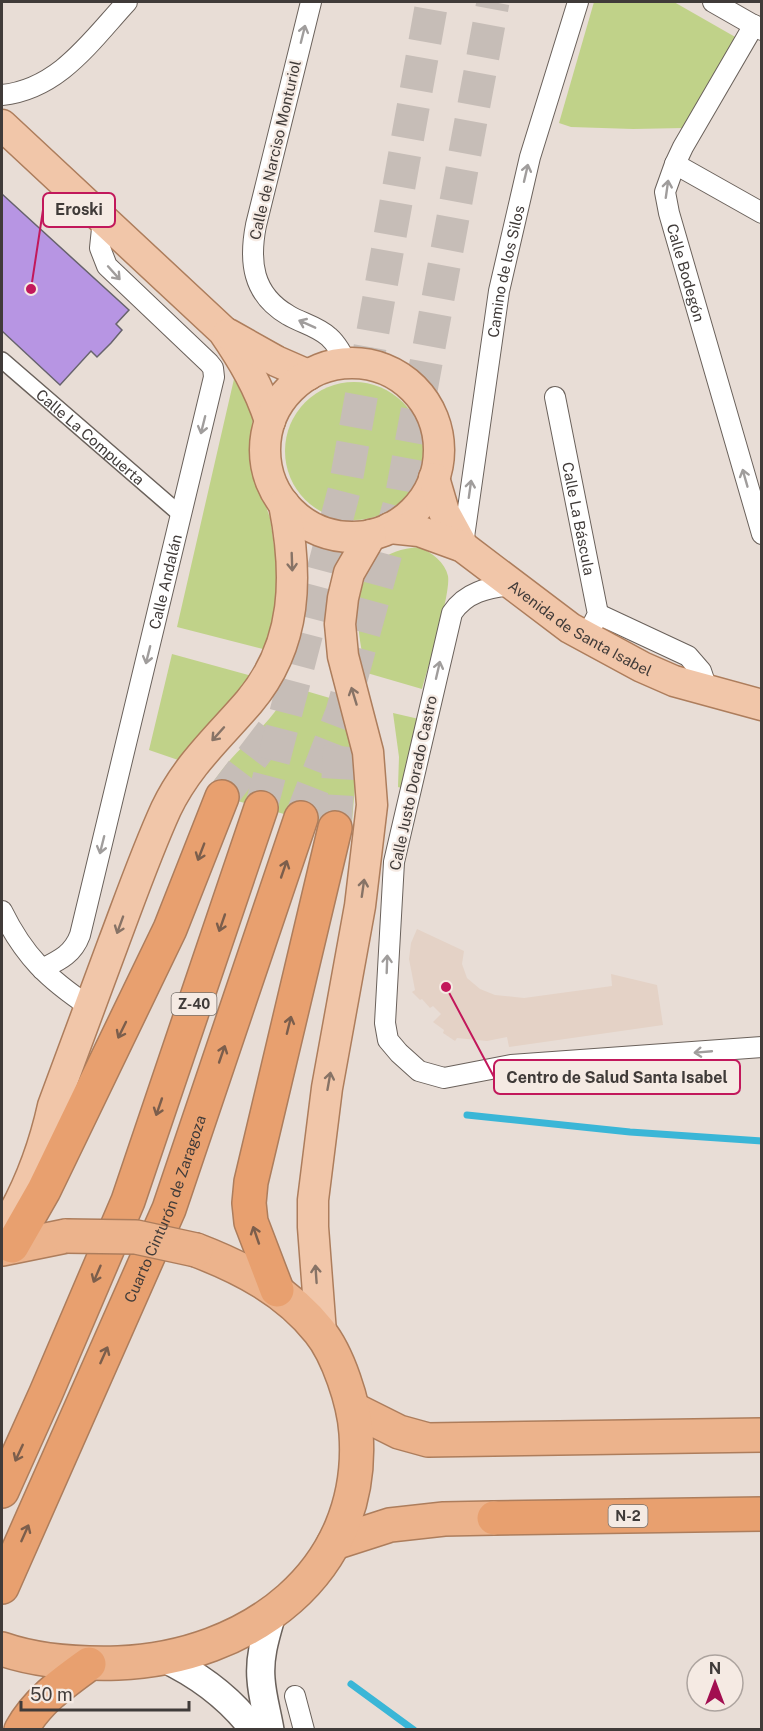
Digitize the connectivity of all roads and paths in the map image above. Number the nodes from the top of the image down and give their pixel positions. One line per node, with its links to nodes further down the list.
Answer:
1 (127, 2): 6 (street)
2 (311, 2): 13 (street, Calle de Narciso Monturiol, one-way to 2)
3 (578, 2): 22 (street, Camino de los Silos, one-way to 3)
4 (713, 2): 5 (street)
5 (758, 27): 8 (street, Calle Bodegón)
6 (2, 95)
7 (2, 125): 10 (main road)
8 (675, 164): 9 (street); 21 (street, Calle Bodegón, one-way to 8)
9 (762, 213)
10 (103, 219): 11 (main road); 19 (street, Calle Andalán, one-way to 19)
11 (223, 332): 14 (main road); 16 (main road)
12 (2, 360): 19 (street, Calle La Compuerta)
13 (347, 364): 14 (main road); 17 (main road)
14 (308, 375): 16 (main road)
15 (555, 397): 24 (street, Calle La Báscula)
16 (270, 421): 18 (main road)
17 (434, 478): 20 (main road); 22 (main road, Avenida de Santa Isabel)
18 (284, 504): 20 (main road); 32 (main road, one-way to 32)
19 (180, 514): 31 (street, Calle Andalán, one-way to 31)
20 (381, 531): 22 (main road, Avenida de Santa Isabel); 36 (main road, one-way to 20)
21 (762, 534)
22 (463, 547): 23 (main road, Avenida de Santa Isabel)
23 (511, 585): 24 (main road, Avenida de Santa Isabel); 33 (street, Calle Justo Dorado Castro, one-way to 23)
24 (592, 626): 25 (main road, Avenida de Santa Isabel)
25 (762, 705)
26 (222, 797): 34 (highway, one-way to 34)
27 (261, 808): 39 (highway, Z-40, one-way to 39)
28 (301, 818): 42 (highway, Cuarto Cinturón de Zaragoza / Z-40, one-way to 28)
29 (335, 828): 35 (highway, one-way to 29)
30 (2, 911): 31 (street)
31 (42, 969): 32 (street)
32 (90, 1006): 34 (main road)
33 (762, 1047)
34 (5, 1243): 35 (highway, bridge)
35 (277, 1290): 36 (highway)
36 (321, 1333): 37 (highway)
37 (353, 1409): 38 (highway); 41 (highway)
38 (762, 1435)
39 (2, 1491)
40 (762, 1514): 41 (highway, N-2)
41 (334, 1543): 43 (highway)
42 (2, 1587)
43 (272, 1614): 45 (highway); 50 (main road)
44 (10, 1652): 46 (highway)
45 (163, 1658): 46 (highway); 49 (main road)
46 (89, 1664): 48 (highway)
47 (295, 1696): 51 (street)
48 (21, 1730)
49 (254, 1730)
50 (270, 1730)
51 (304, 1730)

